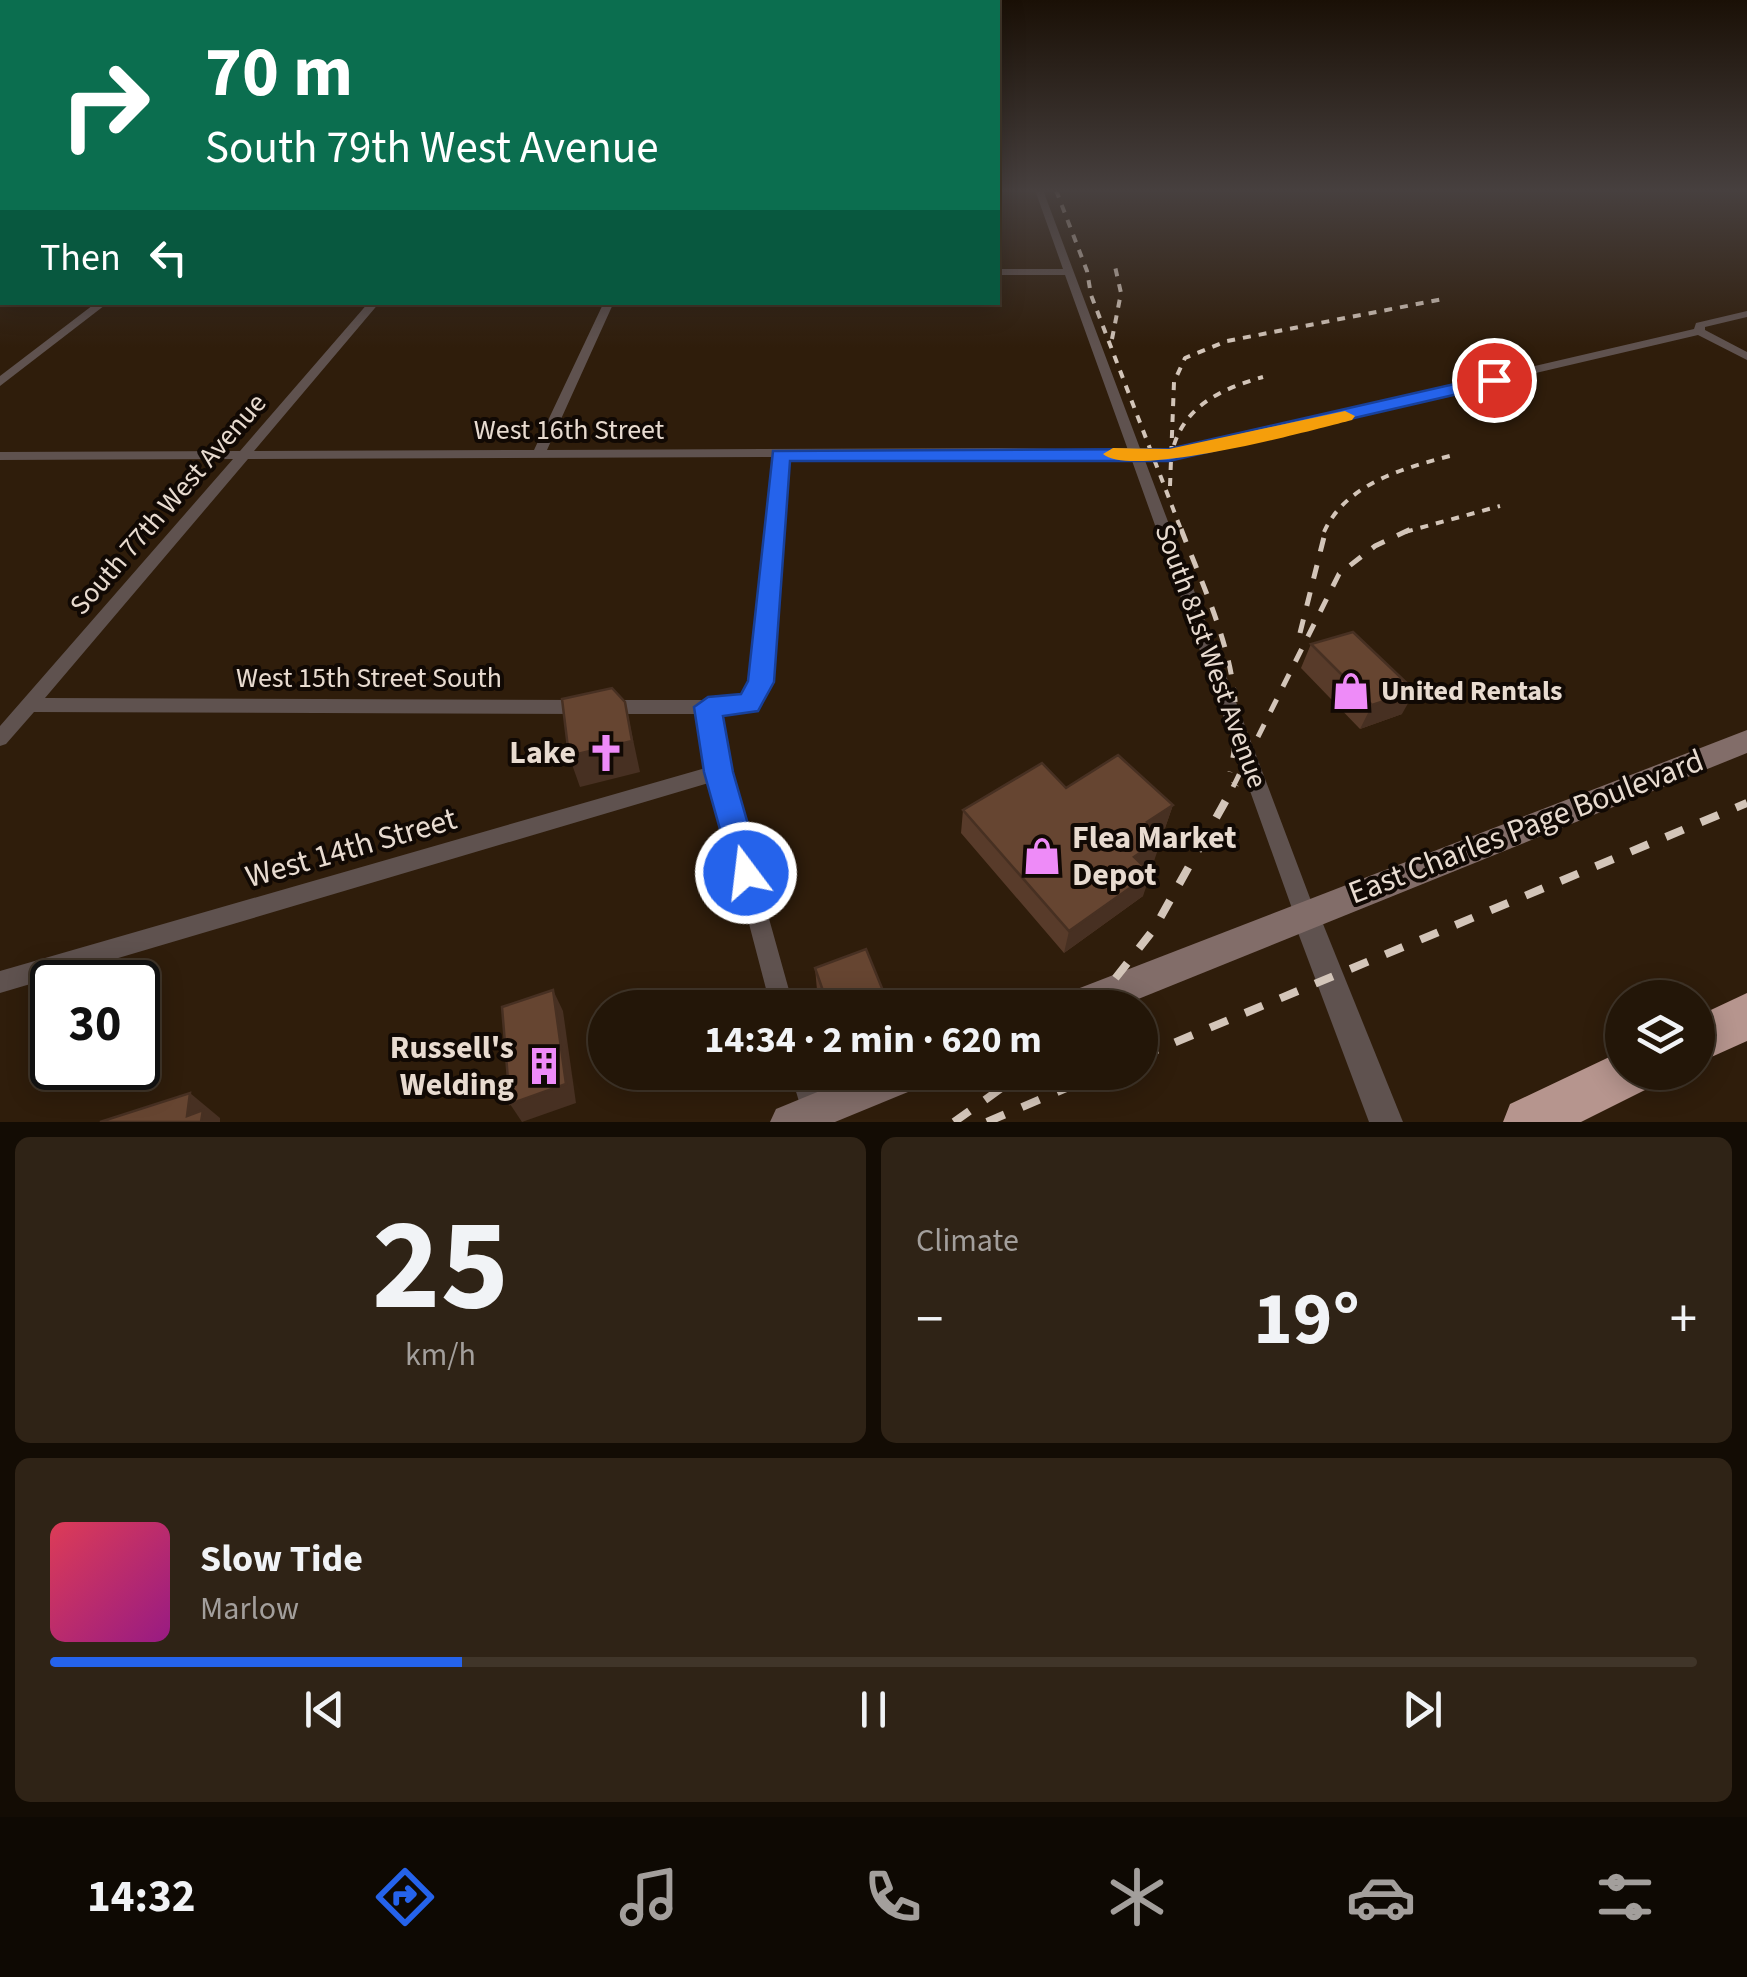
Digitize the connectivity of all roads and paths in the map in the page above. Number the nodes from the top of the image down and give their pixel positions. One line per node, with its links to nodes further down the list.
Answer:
1 (1058, 242): 3 (street, South 81st West Avenue)
2 (1000, 272): 3 (street)
3 (1069, 272): 11 (street, South 81st West Avenue)
4 (100, 305): 10 (street)
5 (372, 305): 12 (street, South 77th West Avenue)
6 (608, 305): 13 (street)
7 (1747, 314): 8 (street, West 16th Street)
8 (1699, 330): 9 (street); 11 (street, West 16th Street)
9 (1747, 357)
10 (0, 382)
11 (1137, 454): 15 (street, West 16th Street); 21 (street, South 81st West Avenue)
12 (242, 455): 13 (street, West 16th Street); 14 (street, West 16th Street); 16 (street, South 77th West Avenue)
13 (538, 455): 15 (street, West 16th Street)
14 (0, 456)
15 (780, 456): 17 (street, West 15th Street South)
16 (30, 705): 17 (street, West 15th Street South); 18 (street, South 77th West Avenue)
17 (708, 707): 20 (street)
18 (0, 739)
19 (1747, 741): 21 (main road, East Charles Page Boulevard)
20 (718, 772): 22 (street, West 14th Street); 23 (street)
21 (1306, 914): 24 (main road, East Charles Page Boulevard); 31 (street, South 81st West Avenue)
22 (0, 982)
23 (778, 990)
24 (1117, 990)
25 (1747, 1016): 26 (highway)
26 (1715, 1032)
27 (1605, 1084): 32 (highway)
28 (802, 1090): 30 (street)
29 (868, 1090): 30 (main road)
30 (802, 1117)
31 (1386, 1122)
32 (1528, 1122)

